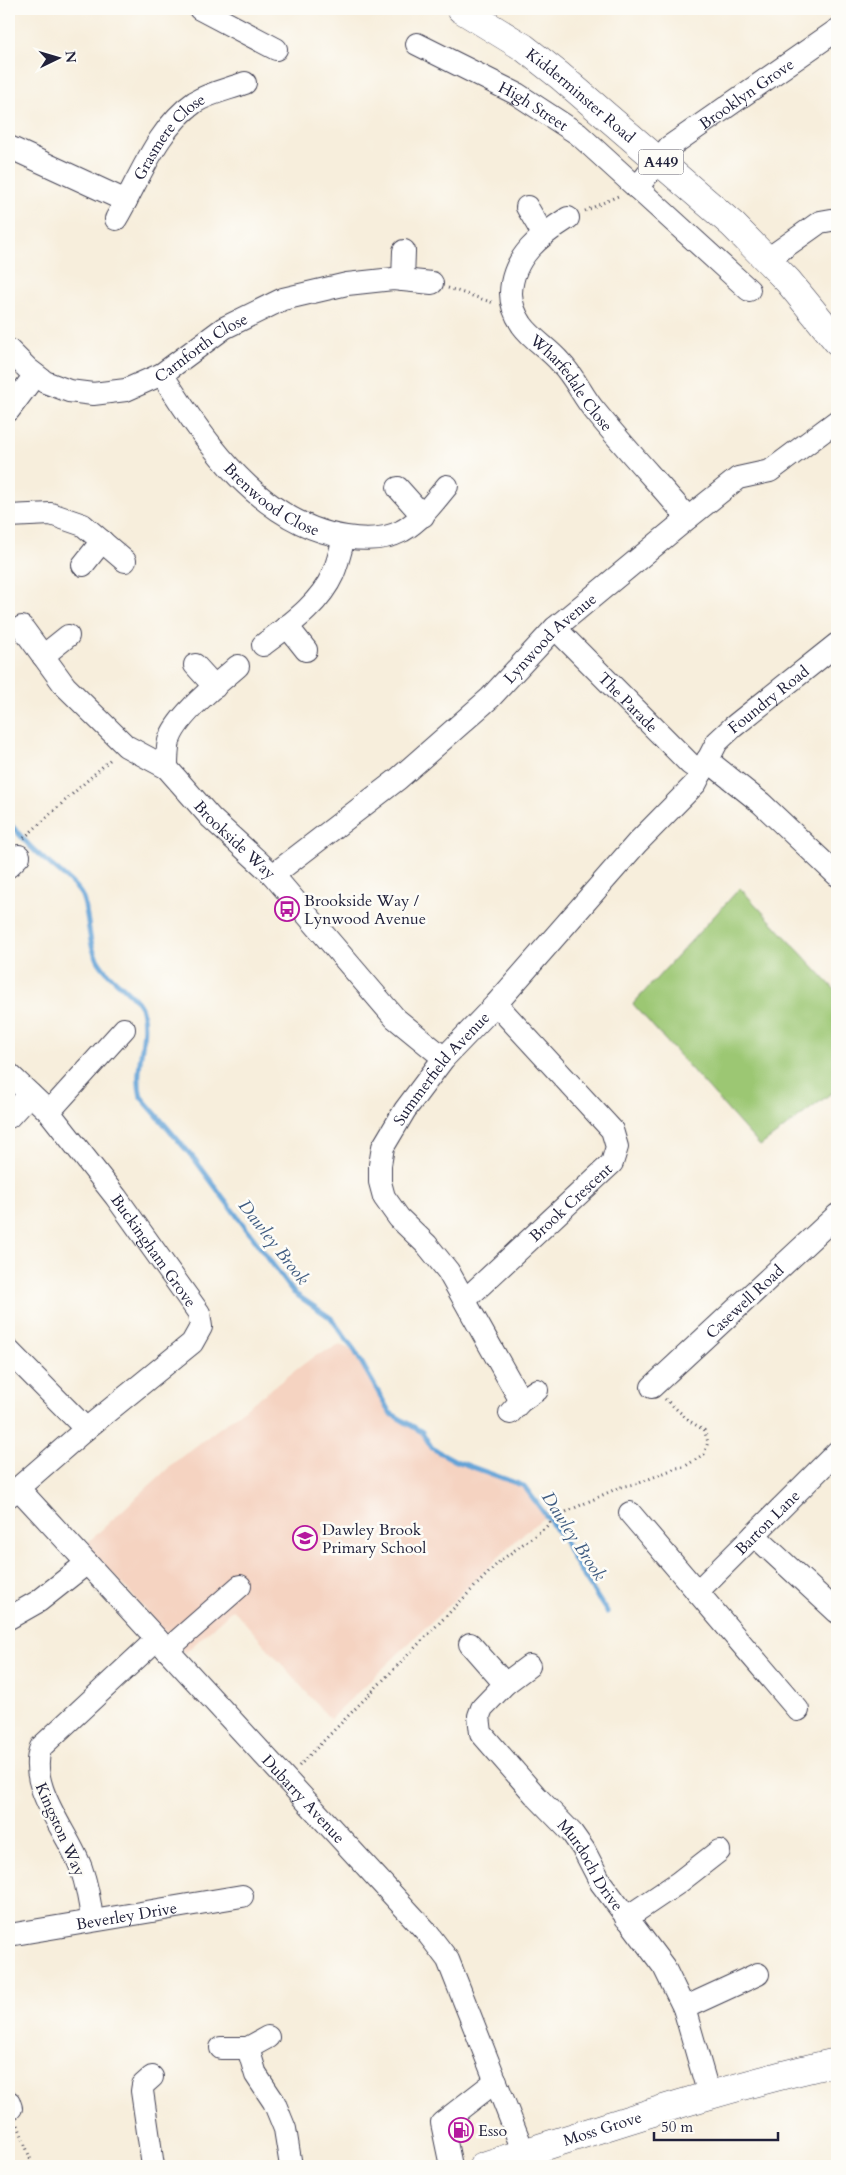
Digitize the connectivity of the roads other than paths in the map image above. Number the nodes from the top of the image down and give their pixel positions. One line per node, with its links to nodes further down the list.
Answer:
1 (200, 9): 5 (street)
2 (461, 9): 8 (highway, Kidderminster Road / A449)
3 (837, 30): 8 (street, Brooklyn Grove)
4 (417, 44): 9 (street, High Street)
5 (276, 49)
6 (245, 82): 7 (street, Grasmere Close)
7 (9, 146)
8 (658, 159): 9 (street); 15 (highway, Kidderminster Road / A449)
9 (637, 188): 18 (street, High Street)
10 (527, 207): 13 (street)
11 (568, 218): 13 (street, Wharfedale Close)
12 (837, 219): 15 (street)
13 (543, 234): 29 (street, Wharfedale Close)
14 (404, 251): 16 (street)
15 (768, 259): 19 (highway, Kidderminster Road / A449)
16 (403, 280): 17 (street, Carnforth Close); 21 (street, Carnforth Close)
17 (432, 283)
18 (749, 290)
19 (837, 341)
20 (9, 350): 22 (street, Carnforth Close)
21 (162, 374): 22 (street, Carnforth Close); 30 (street, Brenwood Close)
22 (35, 375): 23 (street)
23 (9, 410)
24 (837, 421): 29 (street, Lynwood Avenue)
25 (447, 486): 28 (street, Brenwood Close)
26 (398, 488): 28 (street)
27 (9, 516): 31 (street)
28 (423, 516): 30 (street, Brenwood Close)
29 (688, 518): 36 (street, Lynwood Avenue)
30 (344, 537): 34 (street)
31 (102, 542): 32 (street); 33 (street)
32 (125, 561)
33 (83, 565)
34 (287, 626): 39 (street); 40 (street)
35 (22, 627): 41 (street, Brookside Way)
36 (555, 628): 45 (street, The Parade); 47 (street, Lynwood Avenue)
37 (68, 636): 41 (street)
38 (837, 644): 45 (street, Foundry Road)
39 (263, 645)
40 (306, 650)
41 (43, 656): 46 (street, Brookside Way)
42 (195, 665): 44 (street)
43 (238, 666): 44 (street)
44 (215, 687): 46 (street)
45 (705, 766): 48 (street); 49 (street, Summerfield Avenue)
46 (167, 768): 47 (street, Brookside Way)
47 (273, 875): 51 (street, Brookside Way)
48 (837, 875)
49 (496, 1004): 51 (street, Summerfield Avenue); 57 (street, Brook Crescent)
50 (124, 1029): 54 (street)
51 (444, 1058): 57 (street, Summerfield Avenue)
52 (9, 1074): 53 (street, Buckingham Grove)
53 (30, 1094): 54 (street, Buckingham Grove); 55 (street)
54 (49, 1112): 61 (street, Buckingham Grove)
55 (9, 1117)
56 (837, 1215): 59 (street, Casewell Road)
57 (465, 1300): 60 (street, Summerfield Avenue)
58 (9, 1351): 61 (street)
59 (652, 1388)
60 (522, 1401)
61 (86, 1429): 63 (street, Buckingham Grove)
62 (837, 1452): 65 (street, Barton Lane)
63 (13, 1492): 66 (street, Dubarry Avenue)
64 (630, 1513): 68 (street)
65 (754, 1536): 68 (street, Barton Lane); 69 (street)
66 (87, 1563): 70 (street); 71 (street, Dubarry Avenue)
67 (240, 1586): 71 (street)
68 (697, 1592): 75 (street)
69 (837, 1612)
70 (9, 1618)
71 (162, 1644): 79 (street, Kingston Way); 88 (street, Dubarry Avenue)
72 (470, 1644): 74 (street)
73 (529, 1666): 74 (street, Murdoch Drive)
74 (505, 1684): 78 (street, Murdoch Drive)
75 (798, 1710)
76 (719, 1851): 78 (street)
77 (242, 1896): 79 (street, Beverley Drive)
78 (626, 1918): 82 (street, Murdoch Drive)
79 (92, 1920): 80 (street, Beverley Drive)
80 (9, 1935)
81 (758, 1974): 82 (street)
82 (684, 2008): 89 (street, Murdoch Drive)
83 (268, 2037): 85 (street)
84 (221, 2048): 85 (street)
85 (248, 2048): 92 (street)
86 (837, 2062): 89 (highway, Moss Grove)
87 (152, 2077): 91 (street)
88 (496, 2081): 90 (street, Dubarry Avenue); 93 (street)
89 (709, 2095): 90 (highway, Moss Grove)
90 (524, 2153): 94 (highway, Moss Grove)
91 (153, 2166)
92 (291, 2166)
93 (451, 2166)
94 (483, 2166)

